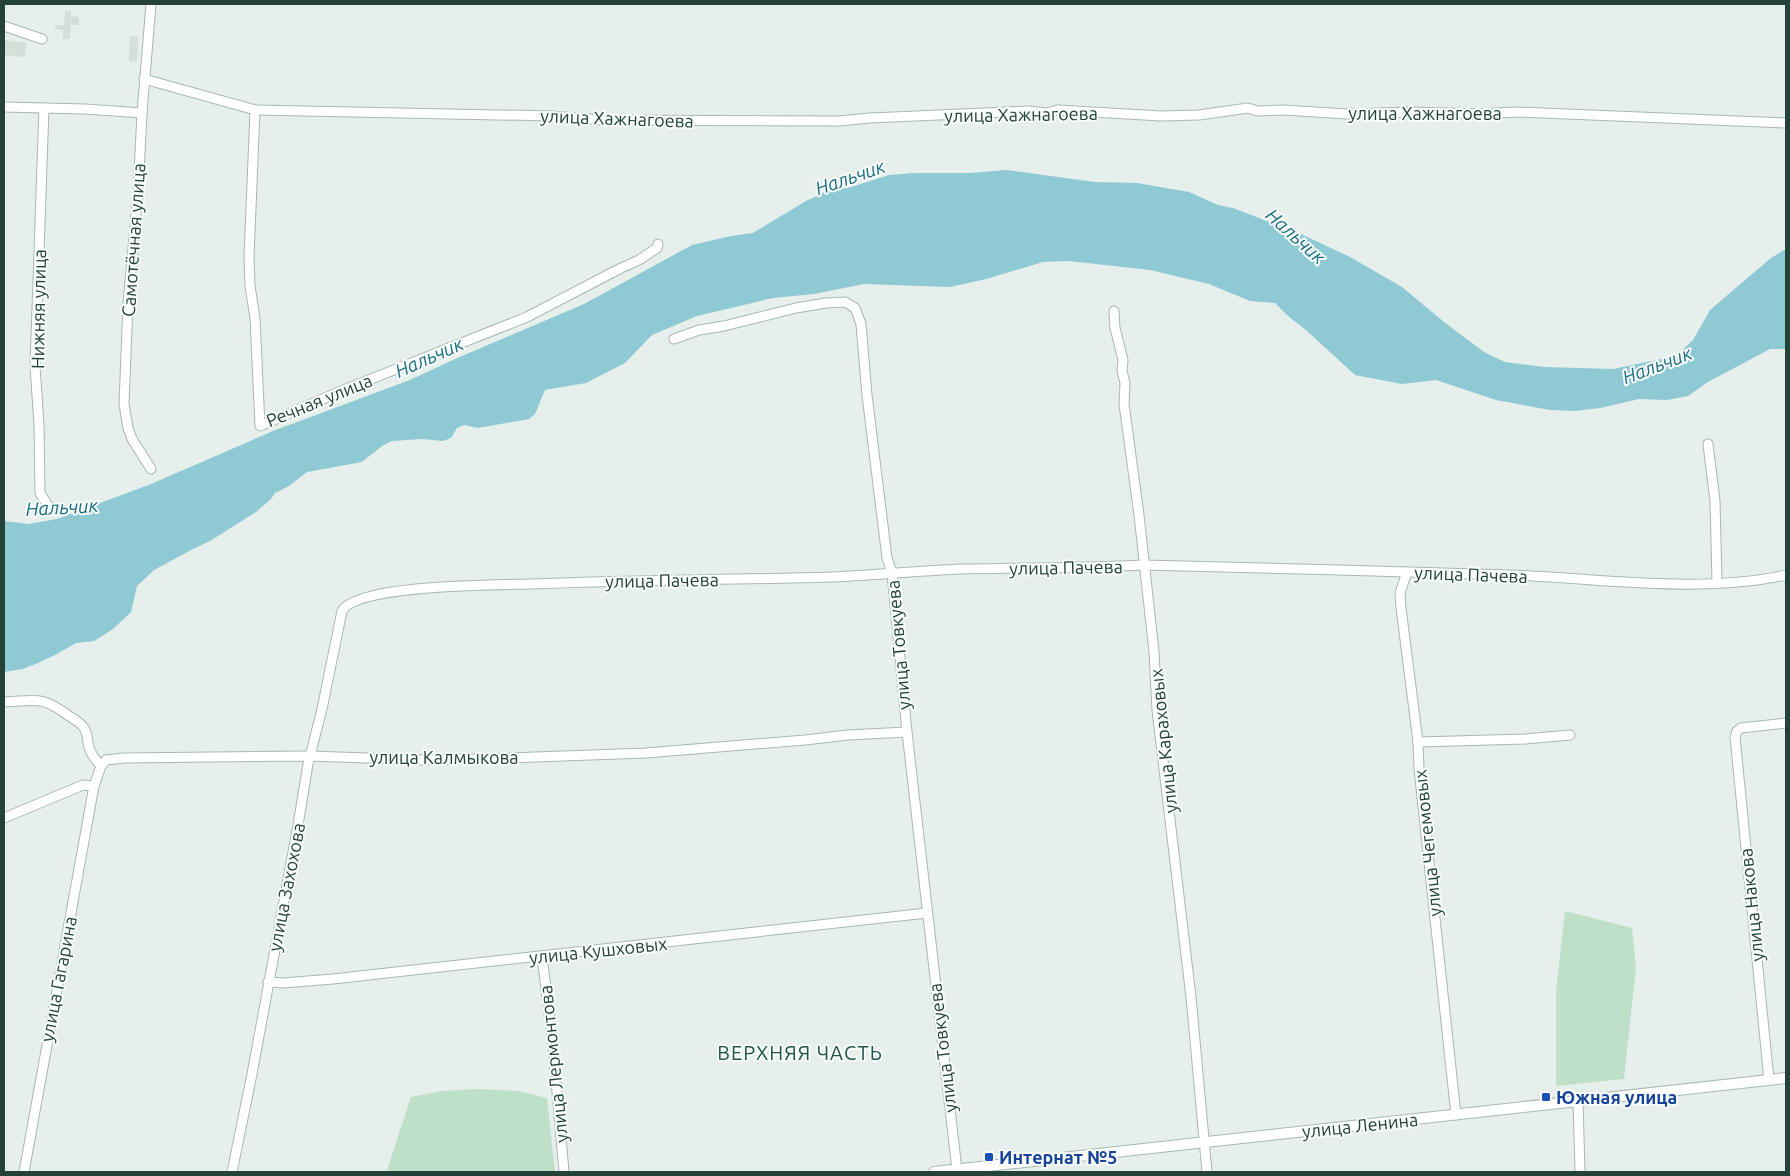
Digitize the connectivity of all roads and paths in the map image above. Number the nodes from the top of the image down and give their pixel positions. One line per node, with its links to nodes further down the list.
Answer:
1 (151, 4): 4 (street, Самотёчная улица)
2 (4, 26): 3 (street)
3 (42, 39)
4 (144, 79): 7 (street); 8 (street, Самотёчная улица)
5 (4, 107): 6 (street)
6 (44, 108): 8 (street); 15 (street, Нижняя улица)
7 (255, 110): 9 (street, улица Хажнагоева); 10 (street, Речная улица)
8 (142, 113): 14 (street, Самотёчная улица)
9 (1786, 123)
10 (658, 244)
11 (1114, 311): 16 (street, улица Караховых)
12 (674, 339): 18 (street, улица Товкуева)
13 (1708, 444): 20 (street)
14 (152, 469)
15 (49, 507)
16 (1144, 565): 17 (street, улица Пачева); 18 (street, улица Пачева); 38 (street, улица Караховых)
17 (1407, 572): 20 (street, улица Пачева); 26 (street, улица Чегемовых)
18 (892, 573): 21 (street, улица Пачева); 24 (street, улица Товкуева)
19 (1786, 574): 20 (street, улица Пачева)
20 (1717, 582)
21 (348, 604): 27 (street, улица Захохова)
22 (4, 702): 28 (street)
23 (1786, 723): 35 (street, улица Накова)
24 (907, 732): 27 (street, улица Калмыкова); 31 (street, улица Товкуева)
25 (1570, 735): 26 (street)
26 (1418, 742): 37 (street, улица Чегемовых)
27 (310, 756): 28 (street, улица Калмыкова); 33 (street, улица Захохова)
28 (101, 766): 29 (street)
29 (94, 786): 30 (street); 40 (street, улица Гагарина)
30 (4, 818)
31 (927, 913): 32 (street, улица Кушховых); 39 (street, улица Товкуева)
32 (542, 956): 33 (street, улица Кушховых); 42 (street, улица Лермонтова)
33 (268, 982): 41 (street, улица Захохова)
34 (1786, 1078): 35 (street, улица Ленина)
35 (1769, 1080): 36 (street, улица Ленина)
36 (1578, 1100): 37 (street, улица Ленина); 45 (street)
37 (1456, 1114): 38 (street, улица Ленина)
38 (1205, 1143): 39 (street, улица Ленина); 44 (street, улица Караховых)
39 (956, 1170): 43 (street, улица Ленина)
40 (24, 1172)
41 (232, 1172)
42 (564, 1172)
43 (934, 1172)
44 (1207, 1172)
45 (1580, 1172)

